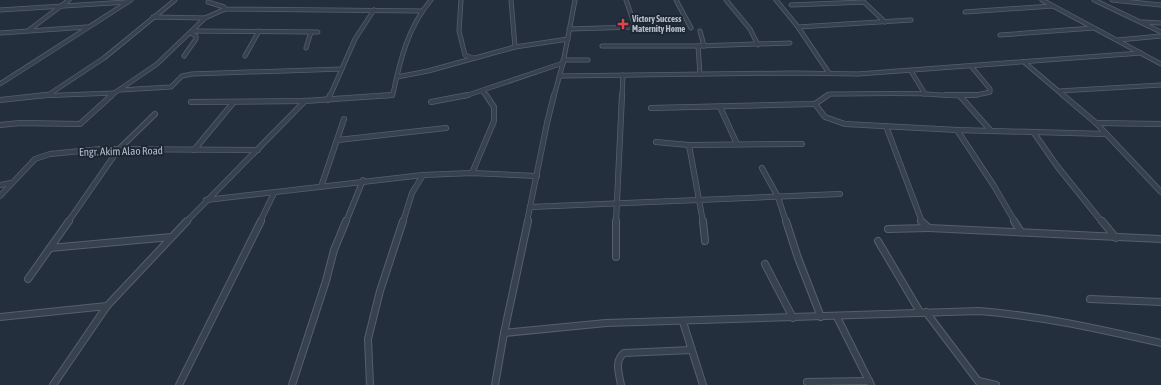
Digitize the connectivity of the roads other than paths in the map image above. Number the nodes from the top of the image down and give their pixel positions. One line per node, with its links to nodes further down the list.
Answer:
1 (46, 0): 21 (street)
2 (70, 0): 23 (street)
3 (175, 0): 29 (street)
4 (430, 0): 27 (street)
5 (461, 0): 62 (street)
6 (511, 0): 57 (street)
7 (575, 0): 39 (street)
8 (626, 0): 39 (street)
9 (676, 0): 37 (street)
10 (726, 0): 53 (street)
11 (776, 0): 36 (street)
12 (1042, 0): 22 (street)
13 (1094, 0): 33 (street)
14 (1112, 0): 18 (street)
15 (1146, 0): 18 (street)
16 (130, 1): 23 (street); 35 (street)
17 (208, 2): 25 (street)
18 (1154, 4): 20 (street)
19 (791, 5): 32 (street)
20 (1161, 5)
21 (46, 6): 23 (street); 24 (street)
22 (1053, 6): 28 (street); 38 (street)
23 (58, 7): 40 (street)
24 (0, 10)
25 (226, 10): 26 (street); 30 (street)
26 (374, 10): 27 (street); 68 (street)
27 (422, 11): 74 (street)
28 (965, 12)
29 (153, 17): 30 (street); 82 (street)
30 (205, 18): 43 (street)
31 (911, 20): 32 (street)
32 (885, 22): 36 (street)
33 (1139, 22): 34 (street); 46 (street)
34 (1161, 23)
35 (88, 27): 40 (street); 75 (street)
36 (798, 27): 70 (street)
37 (691, 28)
38 (1094, 28): 48 (street); 51 (street)
39 (570, 29): 50 (street)
40 (29, 30): 47 (street)
41 (259, 31): 43 (street); 44 (street); 61 (street)
42 (700, 31): 56 (street)
43 (192, 32): 60 (street); 77 (street)
44 (311, 32): 45 (street); 58 (street)
45 (318, 32)
46 (1161, 32)
47 (0, 33)
48 (1000, 35)
49 (1161, 36): 51 (street)
50 (568, 39): 57 (street); 64 (street)
51 (1118, 40): 59 (street)
52 (790, 42): 53 (street)
53 (758, 45): 56 (street)
54 (602, 46): 55 (street)
55 (698, 46): 56 (street); 71 (street)
56 (704, 46)
57 (515, 47): 62 (street)
58 (306, 48)
59 (1141, 53): 65 (street); 66 (street)
60 (184, 56)
61 (245, 56)
62 (476, 58): 74 (street)
63 (588, 60): 64 (street)
64 (563, 62): 72 (street); 78 (street)
65 (1024, 62): 67 (street); 79 (street)
66 (1161, 64)
67 (971, 66): 69 (street); 83 (street)
68 (342, 69): 77 (street); 85 (street)
69 (911, 71): 70 (street); 81 (street)
70 (829, 73): 71 (street)
71 (700, 74): 73 (street)
72 (559, 76): 73 (street); 115 (street)
73 (623, 76): 127 (street)
74 (396, 77): 85 (street)
75 (0, 84)
76 (1160, 86): 79 (street)
77 (119, 90): 80 (street)
78 (482, 91): 88 (street); 113 (street)
79 (1059, 91): 95 (street)
80 (114, 93): 82 (street); 97 (street)
81 (925, 94): 83 (street); 90 (street)
82 (48, 95): 84 (street)
83 (960, 96): 101 (street)
84 (0, 100)
85 (328, 100): 86 (street)
86 (305, 101): 89 (street); 111 (street)
87 (191, 102): 89 (street)
88 (431, 102)
89 (233, 103): 110 (street)
90 (815, 104): 91 (street); 98 (street)
91 (720, 107): 92 (street); 106 (street)
92 (651, 108)
93 (156, 114): 109 (street)
94 (344, 119): 104 (street)
95 (1096, 123): 96 (street); 103 (street)
96 (1161, 124)
97 (0, 125)
98 (886, 126): 100 (street); 129 (street)
99 (446, 128): 104 (street)
100 (957, 130): 101 (street); 131 (street)
101 (991, 131): 102 (street)
102 (1034, 132): 103 (street); 133 (street)
103 (1106, 134): 120 (street)
104 (338, 140): 119 (street)
105 (656, 142): 108 (street)
106 (737, 144): 107 (street); 108 (street)
107 (802, 144)
108 (689, 145): 126 (street)
109 (118, 150): 110 (street, Engr. Akim Alao Road); 117 (street, Engr. Akim Alao Road); 137 (street)
110 (194, 150): 111 (street, Engr. Akim Alao Road)
111 (258, 150): 125 (street)
112 (762, 168): 124 (street)
113 (472, 173): 114 (street); 115 (street)
114 (423, 175): 116 (street); 159 (street)
115 (537, 176): 128 (street)
116 (363, 180): 119 (street); 158 (street)
117 (11, 183): 118 (street); 123 (street, Engr. Akim Alao Road)
118 (0, 185)
119 (321, 187): 121 (street)
120 (1161, 192)
121 (274, 193): 125 (street); 157 (street)
122 (840, 194): 124 (street)
123 (0, 196)
124 (778, 198): 126 (street); 146 (street)
125 (206, 200): 132 (street)
126 (699, 200): 127 (street); 135 (street)
127 (616, 204): 128 (street); 138 (street)
128 (530, 207): 150 (street)
129 (929, 228): 130 (street); 131 (street)
130 (888, 229)
131 (1021, 232): 133 (street)
132 (171, 237): 137 (street); 143 (street)
133 (1116, 238): 134 (street)
134 (1161, 239)
135 (705, 241)
136 (878, 241): 144 (street)
137 (50, 248): 140 (street)
138 (616, 257)
139 (765, 264): 148 (street)
140 (28, 279)
141 (1090, 299): 142 (street)
142 (1161, 302)
143 (107, 306): 145 (street); 156 (street)
144 (923, 312): 147 (street); 151 (street); 155 (street)
145 (0, 317)
146 (821, 317): 147 (street); 148 (street)
147 (836, 317): 154 (street)
148 (792, 318): 149 (street)
149 (683, 322): 150 (street); 152 (street)
150 (504, 333): 160 (street)
151 (1161, 343)
152 (691, 350): 161 (street); 162 (street)
153 (807, 382): 154 (street)
154 (870, 383)
155 (980, 383): 163 (street)
156 (53, 385)
157 (179, 385)
158 (292, 385)
159 (370, 385)
160 (496, 385)
161 (621, 385)
162 (703, 385)
163 (996, 385)

